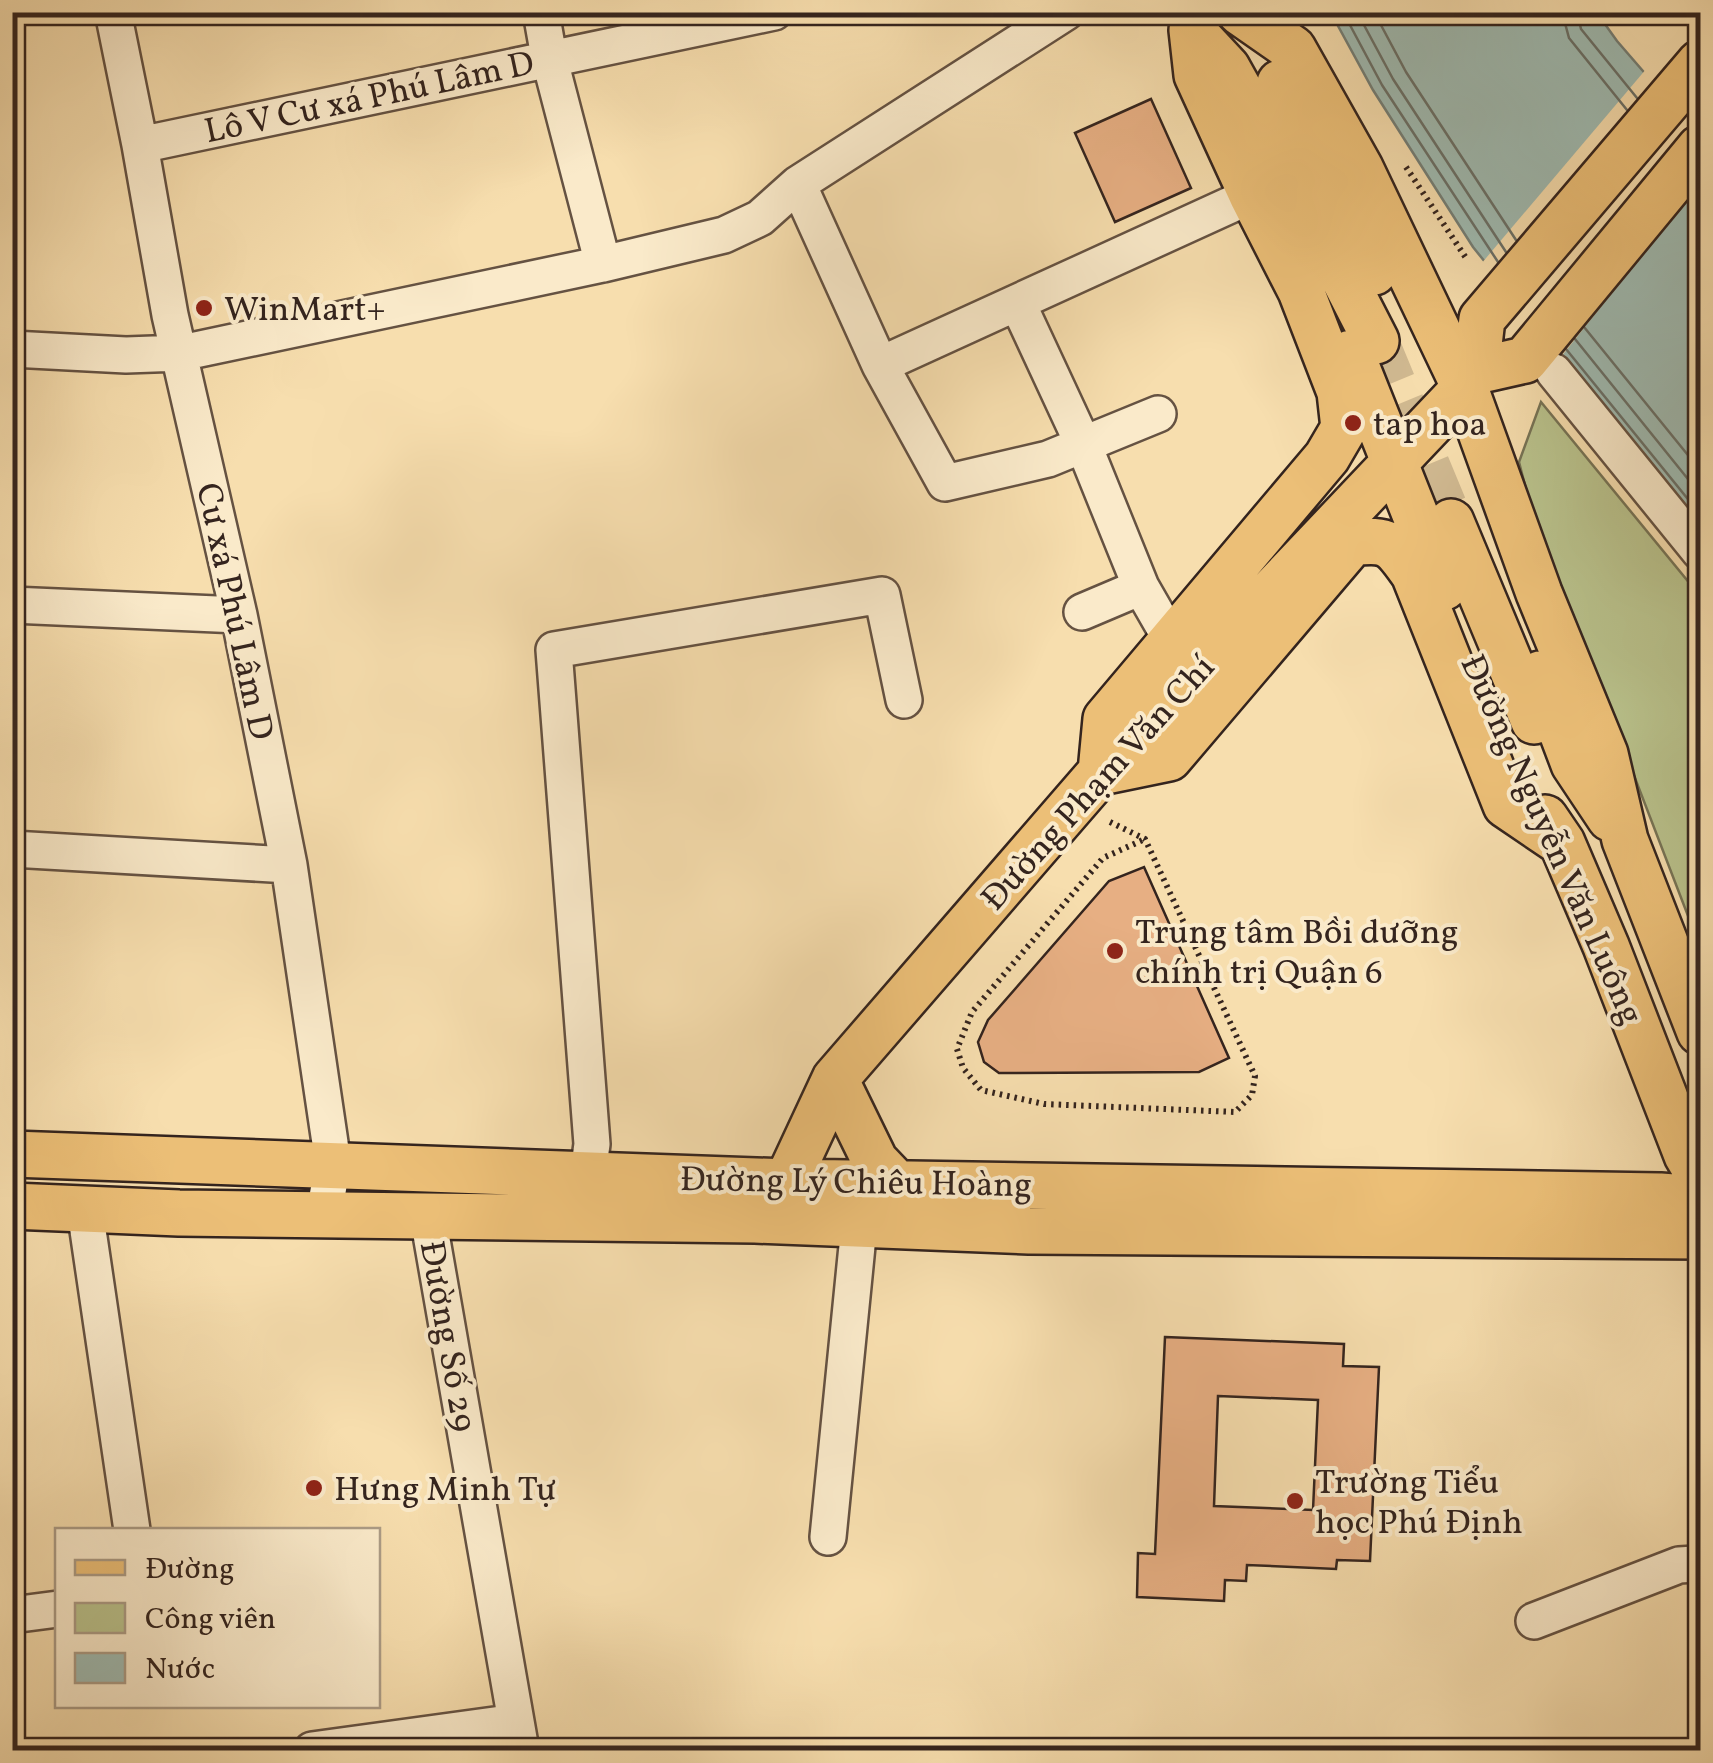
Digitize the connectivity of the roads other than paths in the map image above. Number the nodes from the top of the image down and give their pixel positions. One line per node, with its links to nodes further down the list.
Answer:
1 (112, 12): 9 (street, Cư xá Phú Lâm D)
2 (541, 12): 7 (street)
3 (774, 12): 7 (street, Lô V Cư xá Phú Lâm D)
4 (1066, 12): 11 (street)
5 (1238, 12): 6 (main road); 19 (main road, Đường Nguyễn Văn Luông)
6 (1186, 21): 12 (main road); 22 (main road, Đường Nguyễn Văn Luông)
7 (549, 57): 9 (street, Lô V Cư xá Phú Lâm D); 13 (street)
8 (1699, 65): 19 (main road)
9 (140, 145): 16 (street, Cư xá Phú Lâm D)
10 (1700, 148): 18 (main road)
11 (798, 184): 13 (street); 17 (street)
12 (1252, 195): 14 (street); 28 (main road)
13 (604, 264): 16 (street)
14 (1018, 304): 17 (street); 21 (street)
15 (12, 349): 16 (street)
16 (181, 353): 27 (street, Cư xá Phú Lâm D)
17 (880, 365): 21 (street)
18 (1540, 366): 19 (main road); 23 (street)
19 (1470, 380): 22 (main road, Đường Phạm Văn Chí); 31 (main road, Đường Nguyễn Văn Luông)
20 (1158, 414): 21 (street)
21 (1084, 446): 24 (street)
22 (1396, 462): 30 (main road, Đường Phạm Văn Chí); 32 (main road, Đường Nguyễn Văn Luông)
23 (1700, 552)
24 (1140, 587): 26 (street); 28 (street)
25 (12, 604): 27 (street)
26 (1082, 612)
27 (239, 615): 34 (street, Cư xá Phú Lâm D)
28 (1172, 640): 30 (main road)
29 (904, 700): 39 (street)
30 (1087, 788): 32 (main road); 36 (main road, Đường Phạm Văn Chí)
31 (1625, 840): 32 (main road); 35 (main road, Đường Nguyễn Văn Luông)
32 (1562, 843): 40 (main road, Đường Nguyễn Văn Luông)
33 (12, 849): 34 (street)
34 (289, 864): 38 (street, Cư xá Phú Lâm D)
35 (1700, 1032)
36 (834, 1078): 41 (main road, Đường Phạm Văn Chí); 42 (main road)
37 (12, 1154): 38 (main road, Đường Lý Chiêu Hoàng)
38 (333, 1163): 39 (main road, Đường Lý Chiêu Hoàng); 46 (street, Cư xá Phú Lâm D)
39 (588, 1174): 41 (main road, Đường Lý Chiêu Hoàng)
40 (1700, 1177)
41 (787, 1182): 42 (main road, Đường Lý Chiêu Hoàng); 48 (main road, Đường Phạm Văn Chí)
42 (896, 1183): 43 (main road, Đường Lý Chiêu Hoàng)
43 (1700, 1199)
44 (12, 1206): 45 (main road, Đường Lý Chiêu Hoàng)
45 (85, 1210): 46 (main road, Đường Lý Chiêu Hoàng); 51 (street)
46 (324, 1214): 47 (main road, Đường Lý Chiêu Hoàng)
47 (428, 1218): 48 (main road, Đường Lý Chiêu Hoàng); 57 (street, Đường Số 29)
48 (754, 1220): 49 (main road, Đường Lý Chiêu Hoàng)
49 (859, 1226): 50 (main road, Đường Lý Chiêu Hoàng); 52 (street)
50 (1700, 1236)
51 (132, 1528)
52 (828, 1538)
53 (1700, 1568): 56 (street)
54 (55, 1609): 55 (street)
55 (12, 1615)
56 (1534, 1621)
57 (519, 1736): 58 (street)
58 (312, 1750)

